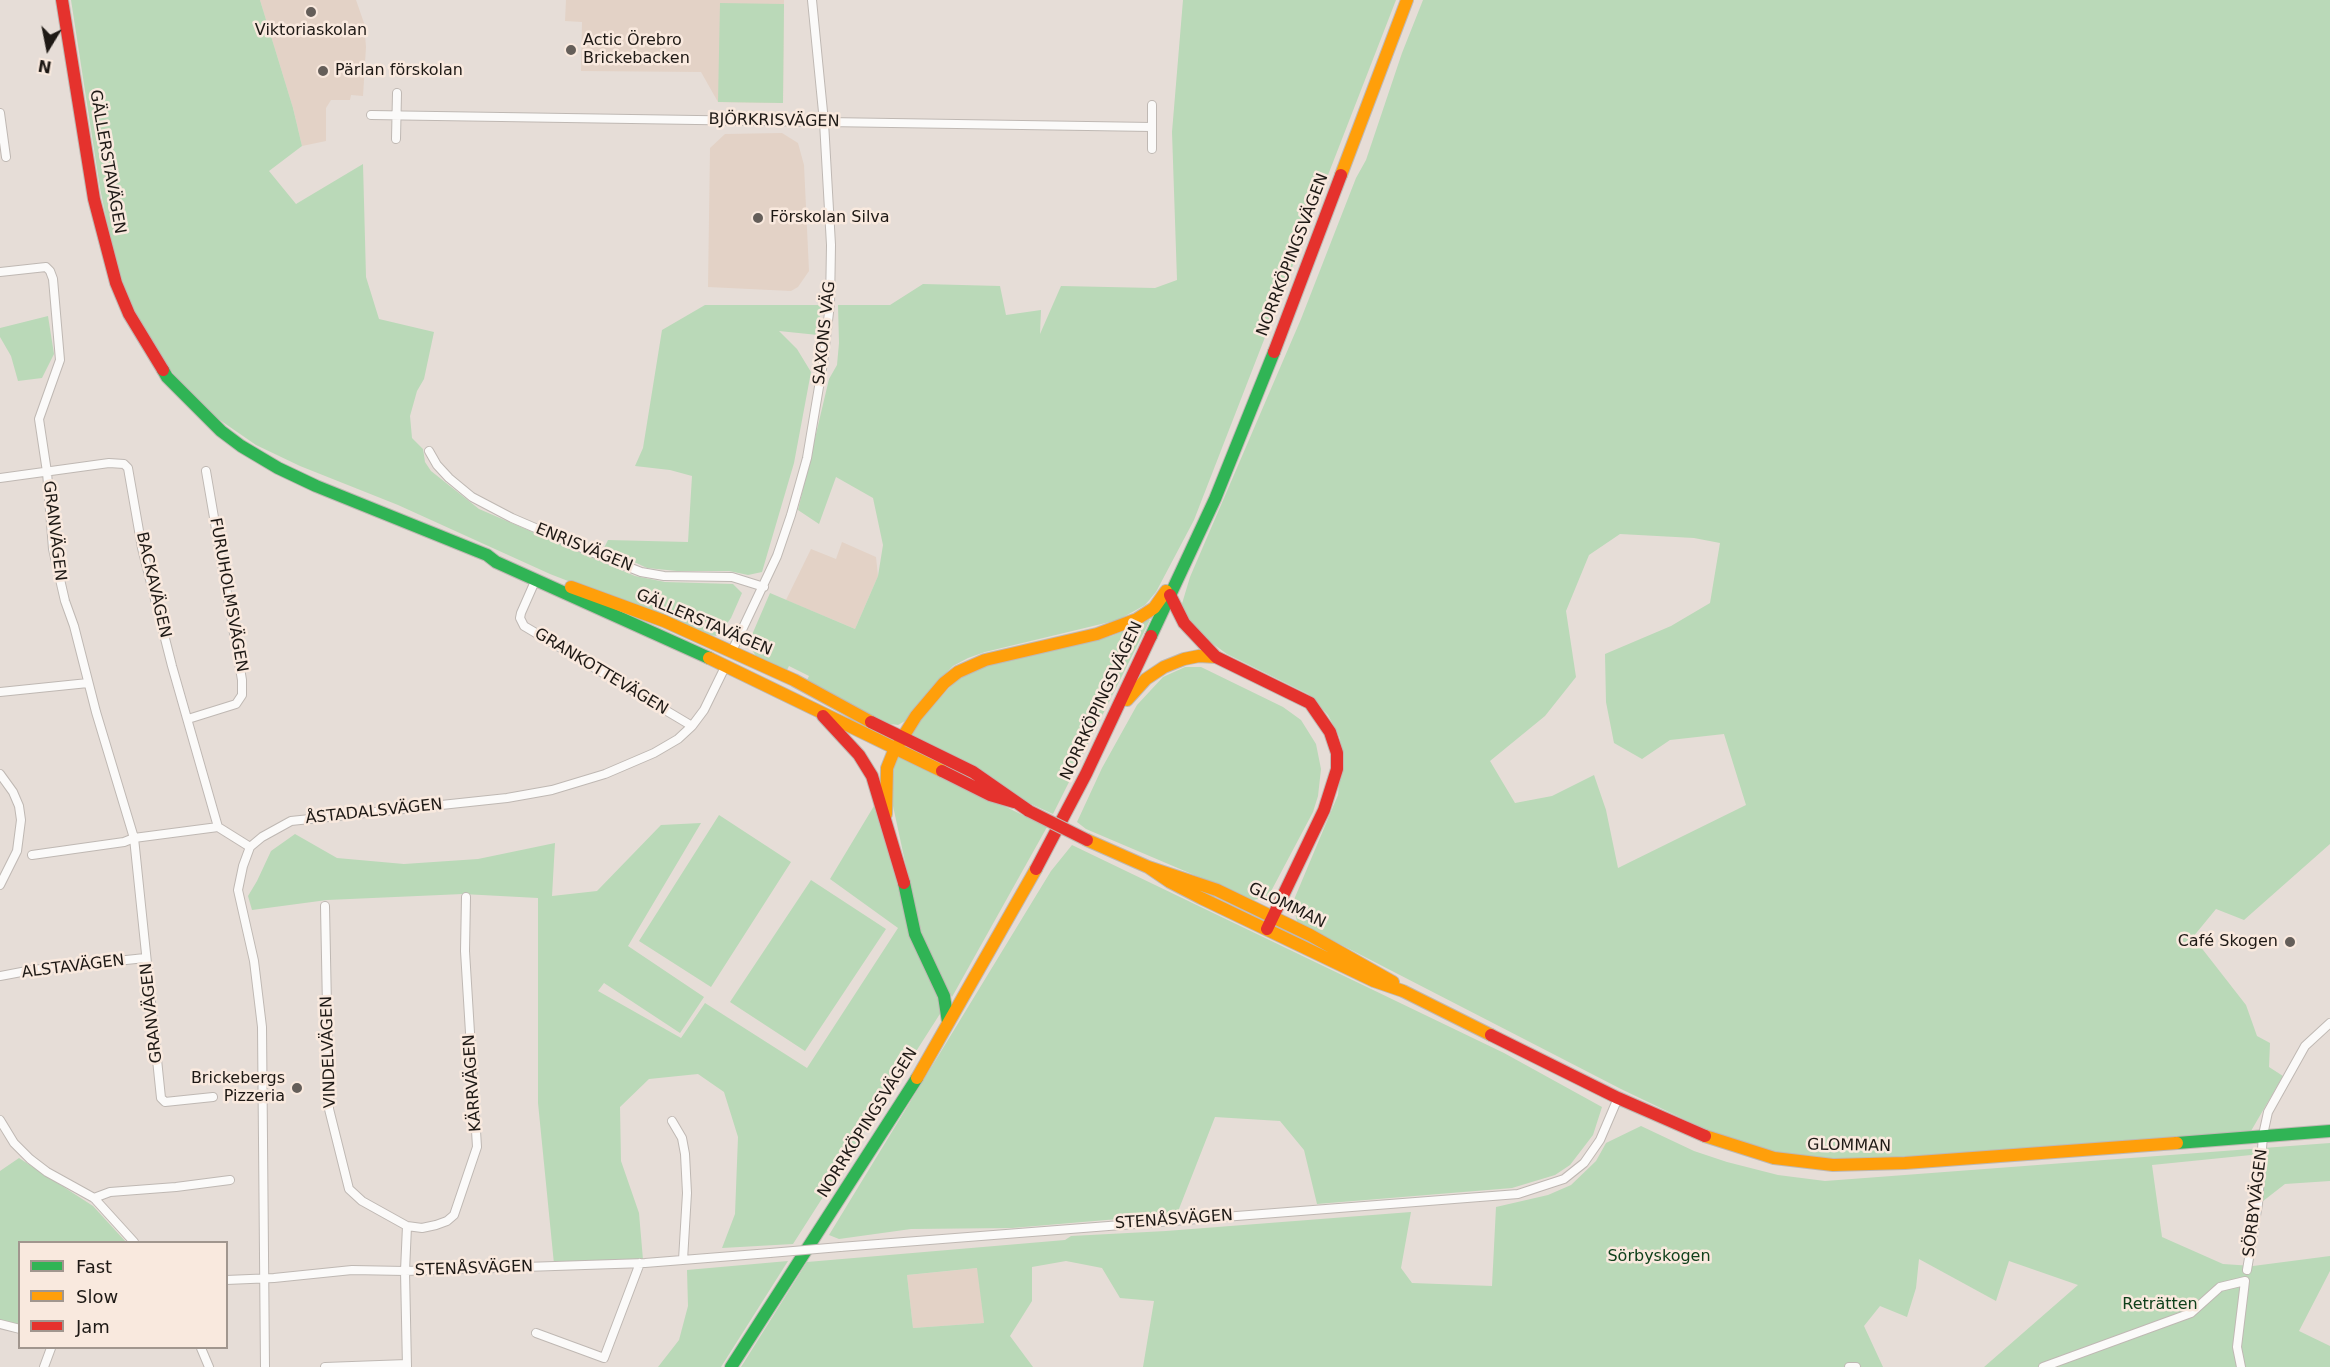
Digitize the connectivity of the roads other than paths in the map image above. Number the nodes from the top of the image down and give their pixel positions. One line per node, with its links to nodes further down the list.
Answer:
1 (62, 0): 19 (main road, GÄLLERSTAVÄGEN)
2 (812, 0): 9 (street, SAXONS VÄG)
3 (1407, 0): 20 (main road, NORRKÖPINGSVÄGEN)
4 (397, 93): 8 (street)
5 (1152, 105): 10 (street)
6 (0, 113): 13 (street)
7 (371, 115): 8 (street, BJÖRKRISVÄGEN)
8 (396, 115): 9 (street, BJÖRKRISVÄGEN); 11 (street)
9 (824, 122): 10 (street, BJÖRKRISVÄGEN); 22 (street, SAXONS VÄG)
10 (1152, 127): 12 (street)
11 (396, 139)
12 (1152, 148)
13 (6, 157)
14 (0, 272): 17 (street, GRANVÄGEN)
15 (429, 452): 22 (street, ENRISVÄGEN)
16 (206, 471): 31 (street, FURUHOLMSVÄGEN)
17 (47, 472): 18 (street, BACKAVÄGEN); 27 (street, GRANVÄGEN); 31 (street, BACKAVÄGEN)
18 (0, 478)
19 (487, 555): 21 (main road, GÄLLERSTAVÄGEN); 24 (main road, GÄLLERSTAVÄGEN)
20 (1178, 576): 23 (main road, NORRKÖPINGSVÄGEN); 33 (main road)
21 (536, 579): 26 (main road, GÄLLERSTAVÄGEN); 32 (street, GRANKOTTEVÄGEN)
22 (764, 587): 24 (street, SAXONS VÄG)
23 (1170, 595): 25 (main road); 30 (main road, NORRKÖPINGSVÄGEN)
24 (732, 651): 26 (main road); 33 (main road, GÄLLERSTAVÄGEN)
25 (1216, 657): 30 (main road); 46 (main road)
26 (726, 665): 29 (main road, GÄLLERSTAVÄGEN); 32 (street, ÅSTADALSVÄGEN)
27 (88, 683): 28 (street); 39 (street, GRANVÄGEN)
28 (0, 692)
29 (811, 706): 34 (main road, GÄLLERSTAVÄGEN); 37 (main road)
30 (1117, 711): 51 (main road, NORRKÖPINGSVÄGEN)
31 (188, 719): 38 (street, BACKAVÄGEN)
32 (692, 726): 40 (street, ÅSTADALSVÄGEN)
33 (903, 736): 34 (main road); 36 (main road, GLOMMAN)
34 (896, 747): 36 (main road, GLOMMAN); 37 (main road)
35 (0, 774): 43 (street)
36 (1014, 802): 42 (main road, GLOMMAN, bridge)
37 (886, 814): 51 (main road)
38 (218, 827): 39 (street); 40 (street)
39 (134, 838): 41 (street); 48 (street, GRANVÄGEN)
40 (250, 848): 67 (street)
41 (32, 855)
42 (1148, 867): 46 (main road, GLOMMAN); 47 (main road, GLOMMAN)
43 (0, 885)
44 (466, 897): 61 (street, KÄRRVÄGEN)
45 (325, 906): 61 (street, VINDELVÄGEN)
46 (1273, 917): 47 (main road); 50 (main road, GLOMMAN)
47 (1267, 929): 50 (main road, GLOMMAN)
48 (145, 958): 49 (street, ALSTAVÄGEN); 53 (street, GRANVÄGEN)
49 (0, 976)
50 (1403, 991): 54 (main road, GLOMMAN)
51 (948, 1023): 79 (main road, NORRKÖPINGSVÄGEN)
52 (2330, 1023): 58 (street, SÖRBYVÄGEN)
53 (213, 1097)
54 (1618, 1098): 58 (main road, GLOMMAN); 63 (street, STENÅSVÄGEN, bridge)
55 (0, 1120): 60 (street)
56 (672, 1121): 63 (street)
57 (2330, 1131): 58 (main road, GLOMMAN)
58 (2263, 1136): 65 (street, SÖRBYVÄGEN)
59 (230, 1180): 60 (street)
60 (94, 1198): 62 (street)
61 (407, 1226): 66 (street)
62 (133, 1241)
63 (683, 1260): 64 (street, STENÅSVÄGEN)
64 (640, 1263): 66 (street, STENÅSVÄGEN); 71 (street)
65 (2247, 1270)
66 (405, 1271): 67 (street, STENÅSVÄGEN); 74 (street)
67 (264, 1278): 68 (street, STENÅSVÄGEN); 77 (street)
68 (228, 1280)
69 (0, 1324): 70 (street)
70 (18, 1328)
71 (536, 1333)
72 (50, 1349): 75 (street)
73 (202, 1349): 76 (street)
74 (407, 1365): 78 (street)
75 (44, 1367)
76 (209, 1367)
77 (265, 1367)
78 (325, 1367)
79 (731, 1367)
80 (1849, 1367): 81 (street)
81 (1856, 1367)
82 (2043, 1367): 83 (street, SÖRBYVÄGEN)
83 (2241, 1367)

